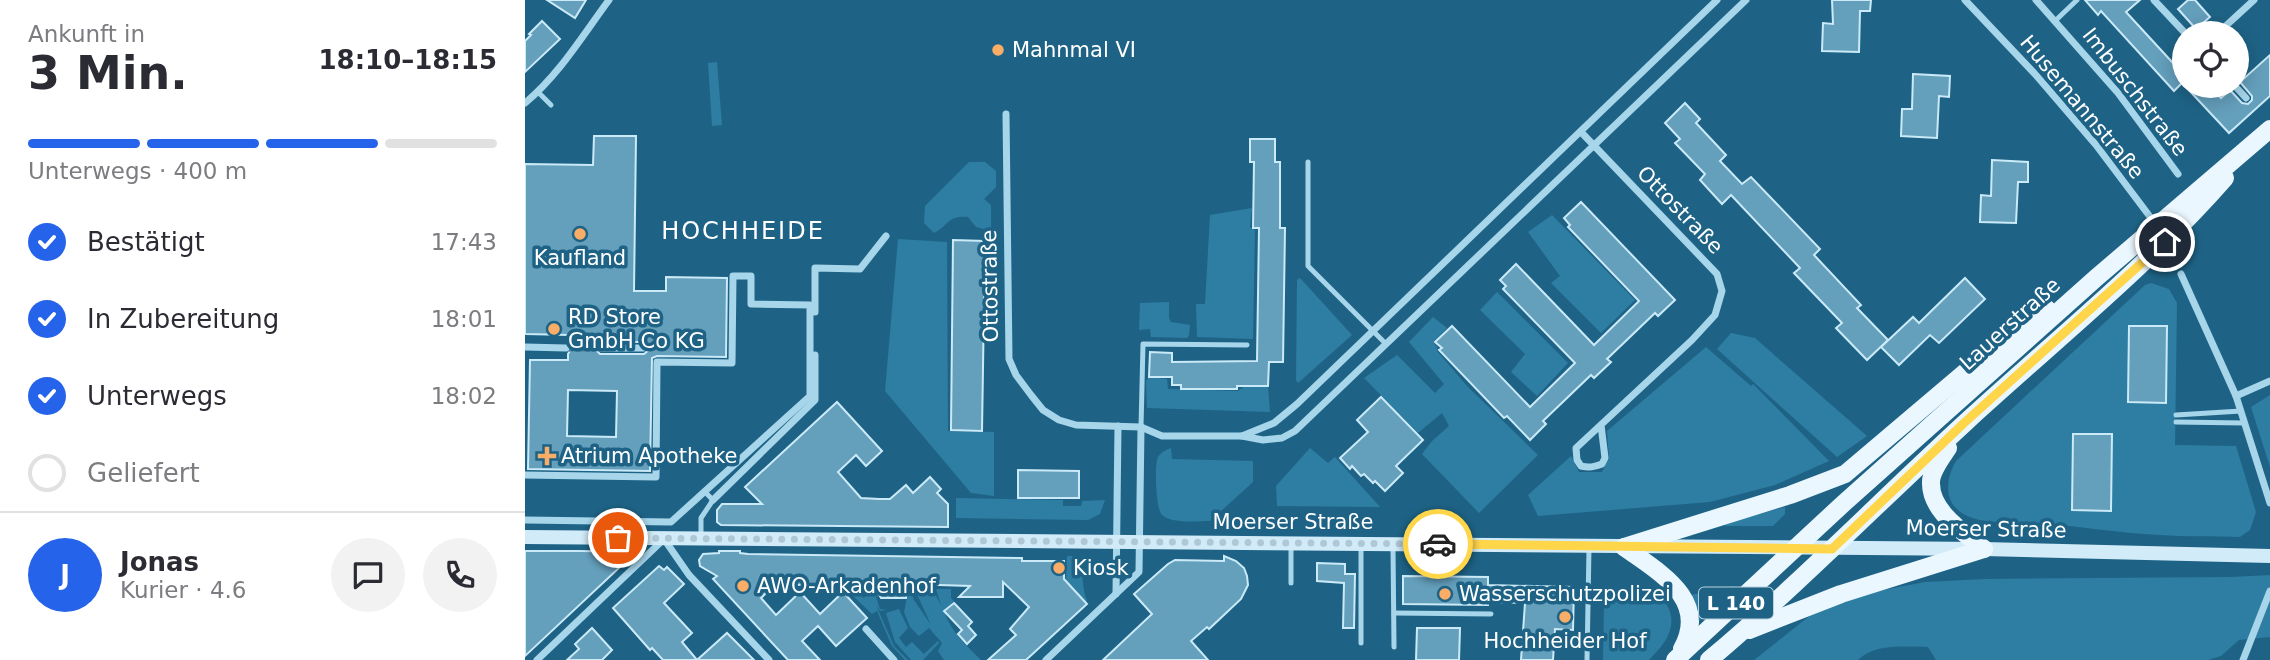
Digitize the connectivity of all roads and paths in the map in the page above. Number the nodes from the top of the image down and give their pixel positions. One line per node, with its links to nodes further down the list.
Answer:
1 (609, 0): 12 (street)
2 (1717, 0): 16 (street, Ottostraße)
3 (1746, 0): 18 (street, Ottostraße)
4 (1965, 0): 21 (street, Husemannstraße)
5 (2036, 0): 9 (street, Imbuschstraße)
6 (2077, 0): 9 (lane)
7 (2154, 0): 10 (street)
8 (2254, 0): 11 (street)
9 (2056, 21): 20 (street, Imbuschstraße)
10 (2174, 21)
11 (2231, 21)
12 (538, 92): 13 (street); 14 (lane)
13 (525, 103)
14 (551, 105)
15 (1006, 114): 39 (street, Ottostraße)
16 (1581, 132): 18 (street, Ottostraße); 26 (street, Ottostraße)
17 (2265, 134): 21 (main road, Lauerstraße / L 140); 23 (main road, Lauerstraße / L 140)
18 (1594, 145): 27 (street, Ottostraße); 38 (street, Ottostraße)
19 (1308, 162): 26 (lane)
20 (2178, 174)
21 (2156, 225): 23 (street, Husemannstraße); 25 (main road, Lauerstraße / L 140)
22 (886, 236): 44 (street)
23 (2165, 242): 36 (main road, Lauerstraße / L 140)
24 (2181, 274): 34 (street)
25 (2096, 278): 56 (main road); 57 (main road, Lauerstraße / L 140)
26 (1373, 332): 27 (lane); 41 (street, Ottostraße)
27 (1386, 344): 41 (street, Ottostraße)
28 (1247, 345): 40 (lane)
29 (525, 347): 30 (street)
30 (566, 348)
31 (601, 348): 32 (street)
32 (643, 348)
33 (2270, 381): 34 (street)
34 (2236, 396): 35 (street)
35 (2241, 411): 37 (street); 37 (lane)
36 (1964, 423): 58 (main road, Lauerstraße / L 140); 59 (main road)
37 (2244, 423): 45 (street)
38 (1601, 425): 38 (street, Ottostraße)
39 (1118, 426): 40 (street, Ottostraße); 50 (street)
40 (1141, 427): 41 (street, Ottostraße); 51 (street)
41 (1242, 436)
42 (525, 475): 43 (street)
43 (704, 491): 44 (lane); 46 (street)
44 (713, 500): 49 (lane)
45 (2270, 503)
46 (525, 520)
47 (525, 537): 48 (main road, Moerser Straße)
48 (664, 539): 49 (main road, Moerser Straße); 72 (street); 73 (street)
49 (701, 539): 50 (main road, Moerser Straße)
50 (1117, 542): 51 (main road, Moerser Straße); 63 (street)
51 (1141, 542): 52 (main road, Moerser Straße); 63 (street)
52 (1291, 543): 53 (main road, Moerser Straße); 61 (lane)
53 (1361, 544): 54 (main road, Moerser Straße); 68 (lane)
54 (1393, 544): 55 (main road, Moerser Straße); 64 (lane)
55 (1589, 547): 56 (main road, Moerser Straße); 75 (lane)
56 (1624, 547): 57 (main road, Moerser Straße); 71 (main road)
57 (1795, 549): 58 (main road, Moerser Straße); 71 (main road, L 140)
58 (1832, 549): 59 (main road, Moerser Straße); 67 (main road, L 140)
59 (1984, 549): 60 (main road, Moerser Straße); 67 (main road)
60 (2270, 556)
61 (1291, 583)
62 (2270, 591): 77 (street)
63 (1117, 594): 70 (street)
64 (1394, 613): 65 (lane); 69 (lane)
65 (1492, 614)
66 (866, 629): 74 (street)
67 (1739, 634): 76 (main road, L 140)
68 (1361, 643)
69 (1394, 647)
70 (1052, 658)
71 (1676, 659)
72 (537, 660)
73 (769, 660)
74 (894, 660)
75 (1587, 660)
76 (1709, 660)
77 (2243, 660)

